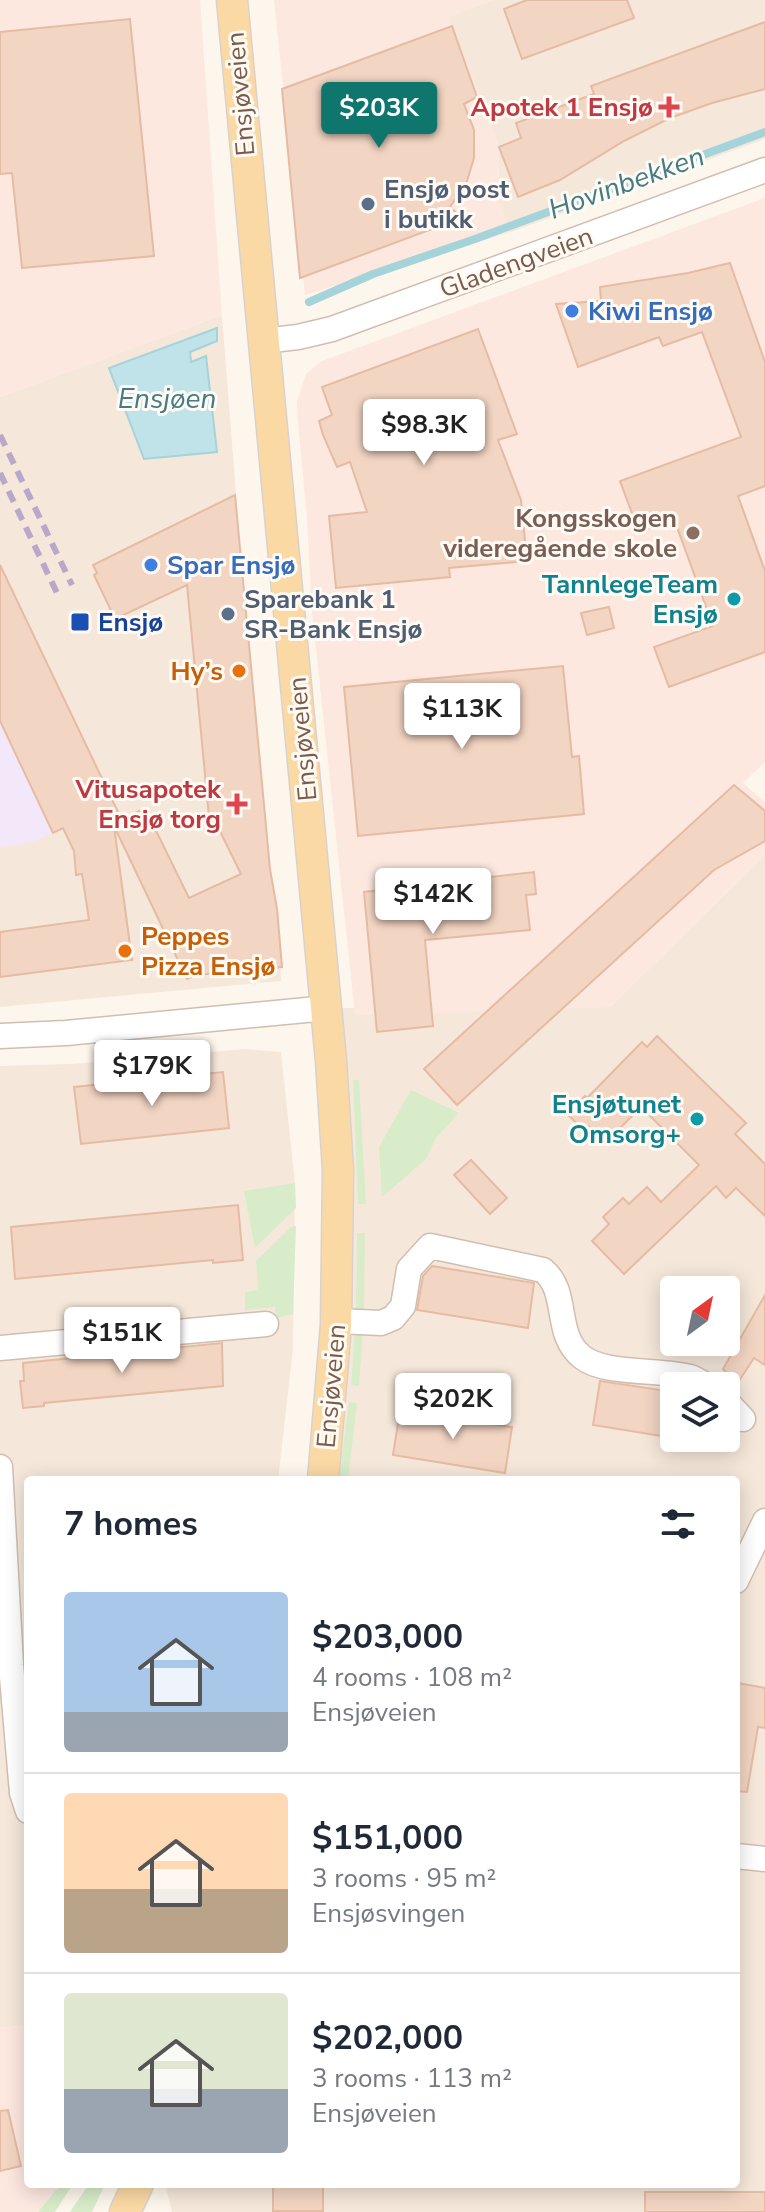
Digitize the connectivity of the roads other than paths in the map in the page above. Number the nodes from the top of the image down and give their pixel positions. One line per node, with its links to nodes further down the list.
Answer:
1 (232, 0): 3 (main road, Ensjøveien)
2 (765, 170): 3 (street, Gladengveien)
3 (263, 341): 4 (main road, Ensjøveien)
4 (327, 1008): 5 (street); 6 (main road, Ensjøveien)
5 (0, 1036)
6 (337, 1321): 9 (street); 13 (main road, Ensjøveien)
7 (266, 1324): 8 (street)
8 (0, 1348)
9 (660, 1374)
10 (740, 1416): 11 (street)
11 (743, 1419)
12 (0, 1467): 16 (street)
13 (323, 1476)
14 (765, 1521): 15 (street)
15 (740, 1573)
16 (24, 1799)
17 (740, 1856): 18 (street)
18 (765, 1859)
19 (136, 2188): 20 (main road)
20 (125, 2212)

